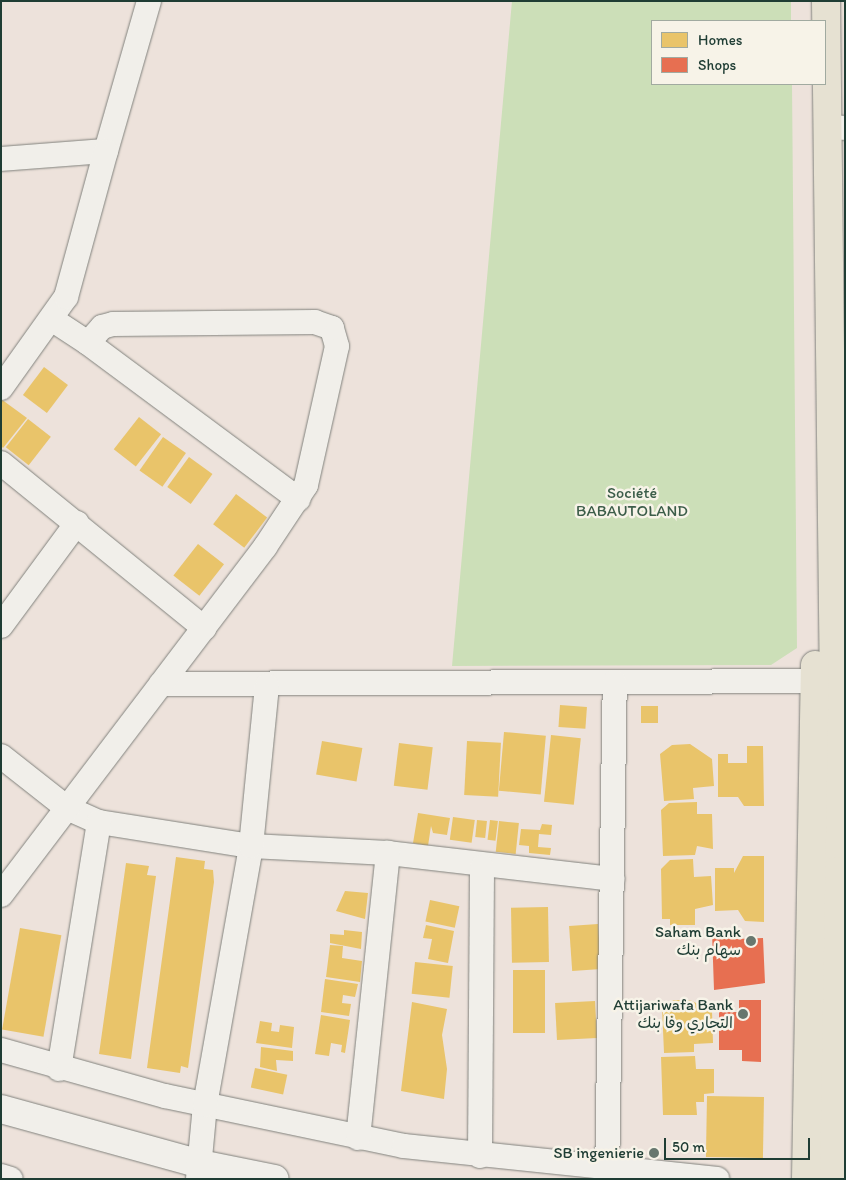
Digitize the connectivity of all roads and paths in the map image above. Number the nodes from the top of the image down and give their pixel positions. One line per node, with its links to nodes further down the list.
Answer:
1 (149, 1): 7 (street)
2 (809, 1): 4 (main road)
3 (826, 1): 6 (main road)
4 (809, 20)
5 (810, 85): 17 (main road)
6 (836, 127): 17 (main road)
7 (106, 151): 8 (street); 9 (street)
8 (1, 159)
9 (53, 320): 10 (street); 11 (street)
10 (88, 343): 13 (street); 13 (street)
11 (1, 388)
12 (1, 463): 14 (street)
13 (298, 499): 16 (street)
14 (77, 523): 15 (street); 16 (street)
15 (1, 626)
16 (204, 628): 19 (street)
17 (832, 681): 18 (street); 41 (main road); 42 (main road)
18 (616, 682): 20 (street); 27 (street)
19 (161, 684): 20 (street); 22 (street)
20 (267, 686): 24 (street)
21 (1, 756): 22 (street)
22 (67, 808): 23 (street); 28 (street)
23 (99, 822): 24 (street); 30 (street)
24 (251, 846): 25 (street); 31 (street)
25 (388, 853): 26 (street); 33 (street)
26 (482, 867): 27 (street); 34 (street)
27 (612, 879): 36 (street)
28 (1, 895)
29 (1, 1050): 30 (street)
30 (59, 1069): 31 (street)
31 (205, 1105): 33 (street); 35 (street)
32 (1, 1109): 35 (street)
33 (358, 1138): 34 (street)
34 (480, 1156): 36 (street)
35 (199, 1171): 39 (street)
36 (607, 1173): 40 (street)
37 (1, 1176): 38 (street)
38 (11, 1179)
39 (275, 1179)
40 (717, 1179)
41 (806, 1179)
42 (831, 1179)

